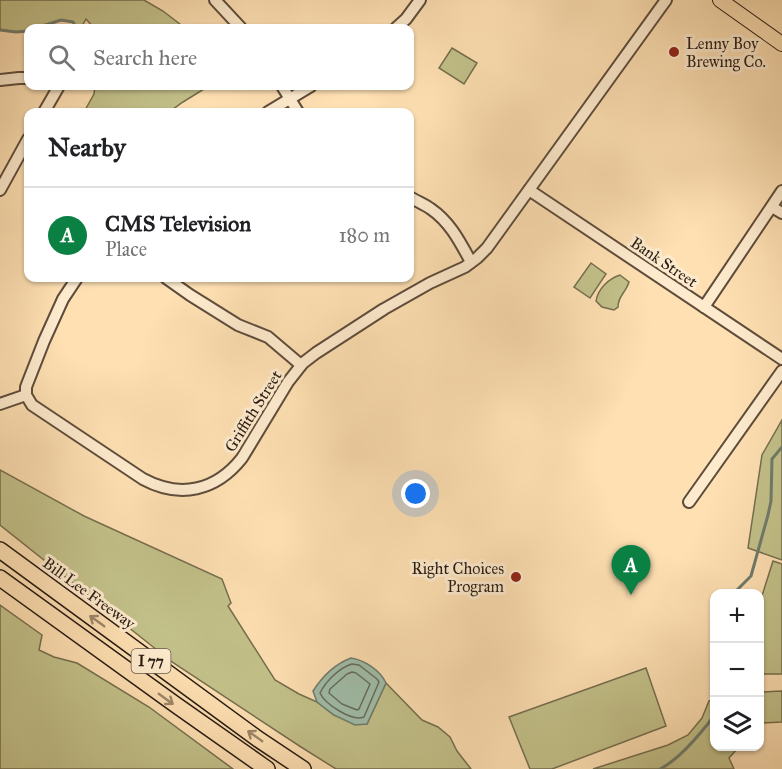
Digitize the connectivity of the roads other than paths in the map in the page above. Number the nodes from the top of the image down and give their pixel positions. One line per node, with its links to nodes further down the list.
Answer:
1 (215, 0): 5 (street)
2 (420, 0): 6 (street)
3 (666, 0): 19 (street, Griffith Street)
4 (720, 0): 7 (main road)
5 (237, 24)
6 (400, 24)
7 (782, 44)
8 (24, 78): 9 (street)
9 (0, 80)
10 (53, 90): 14 (street)
11 (285, 90): 13 (street)
12 (303, 90): 13 (street)
13 (290, 98): 15 (street); 16 (street)
14 (46, 108)
15 (274, 108)
16 (296, 108)
17 (24, 146): 18 (street)
18 (0, 190)
19 (529, 190): 24 (street, Griffith Street); 27 (street, Bank Street)
20 (782, 191): 22 (street)
21 (414, 199): 24 (street)
22 (772, 207): 23 (street); 27 (street)
23 (782, 213)
24 (471, 262): 29 (street, Griffith Street)
25 (74, 282): 31 (street)
26 (172, 282): 29 (street)
27 (704, 307): 28 (street, Bank Street)
28 (782, 359)
29 (301, 365): 31 (street, Griffith Street)
30 (782, 371): 33 (street)
31 (26, 395): 32 (street)
32 (0, 404)
33 (689, 502)
34 (0, 550): 37 (highway, Bill Lee Freeway / I 77, one-way to 34)
35 (0, 578): 36 (highway, I 77, one-way to 36)
36 (267, 769)
37 (303, 769)

